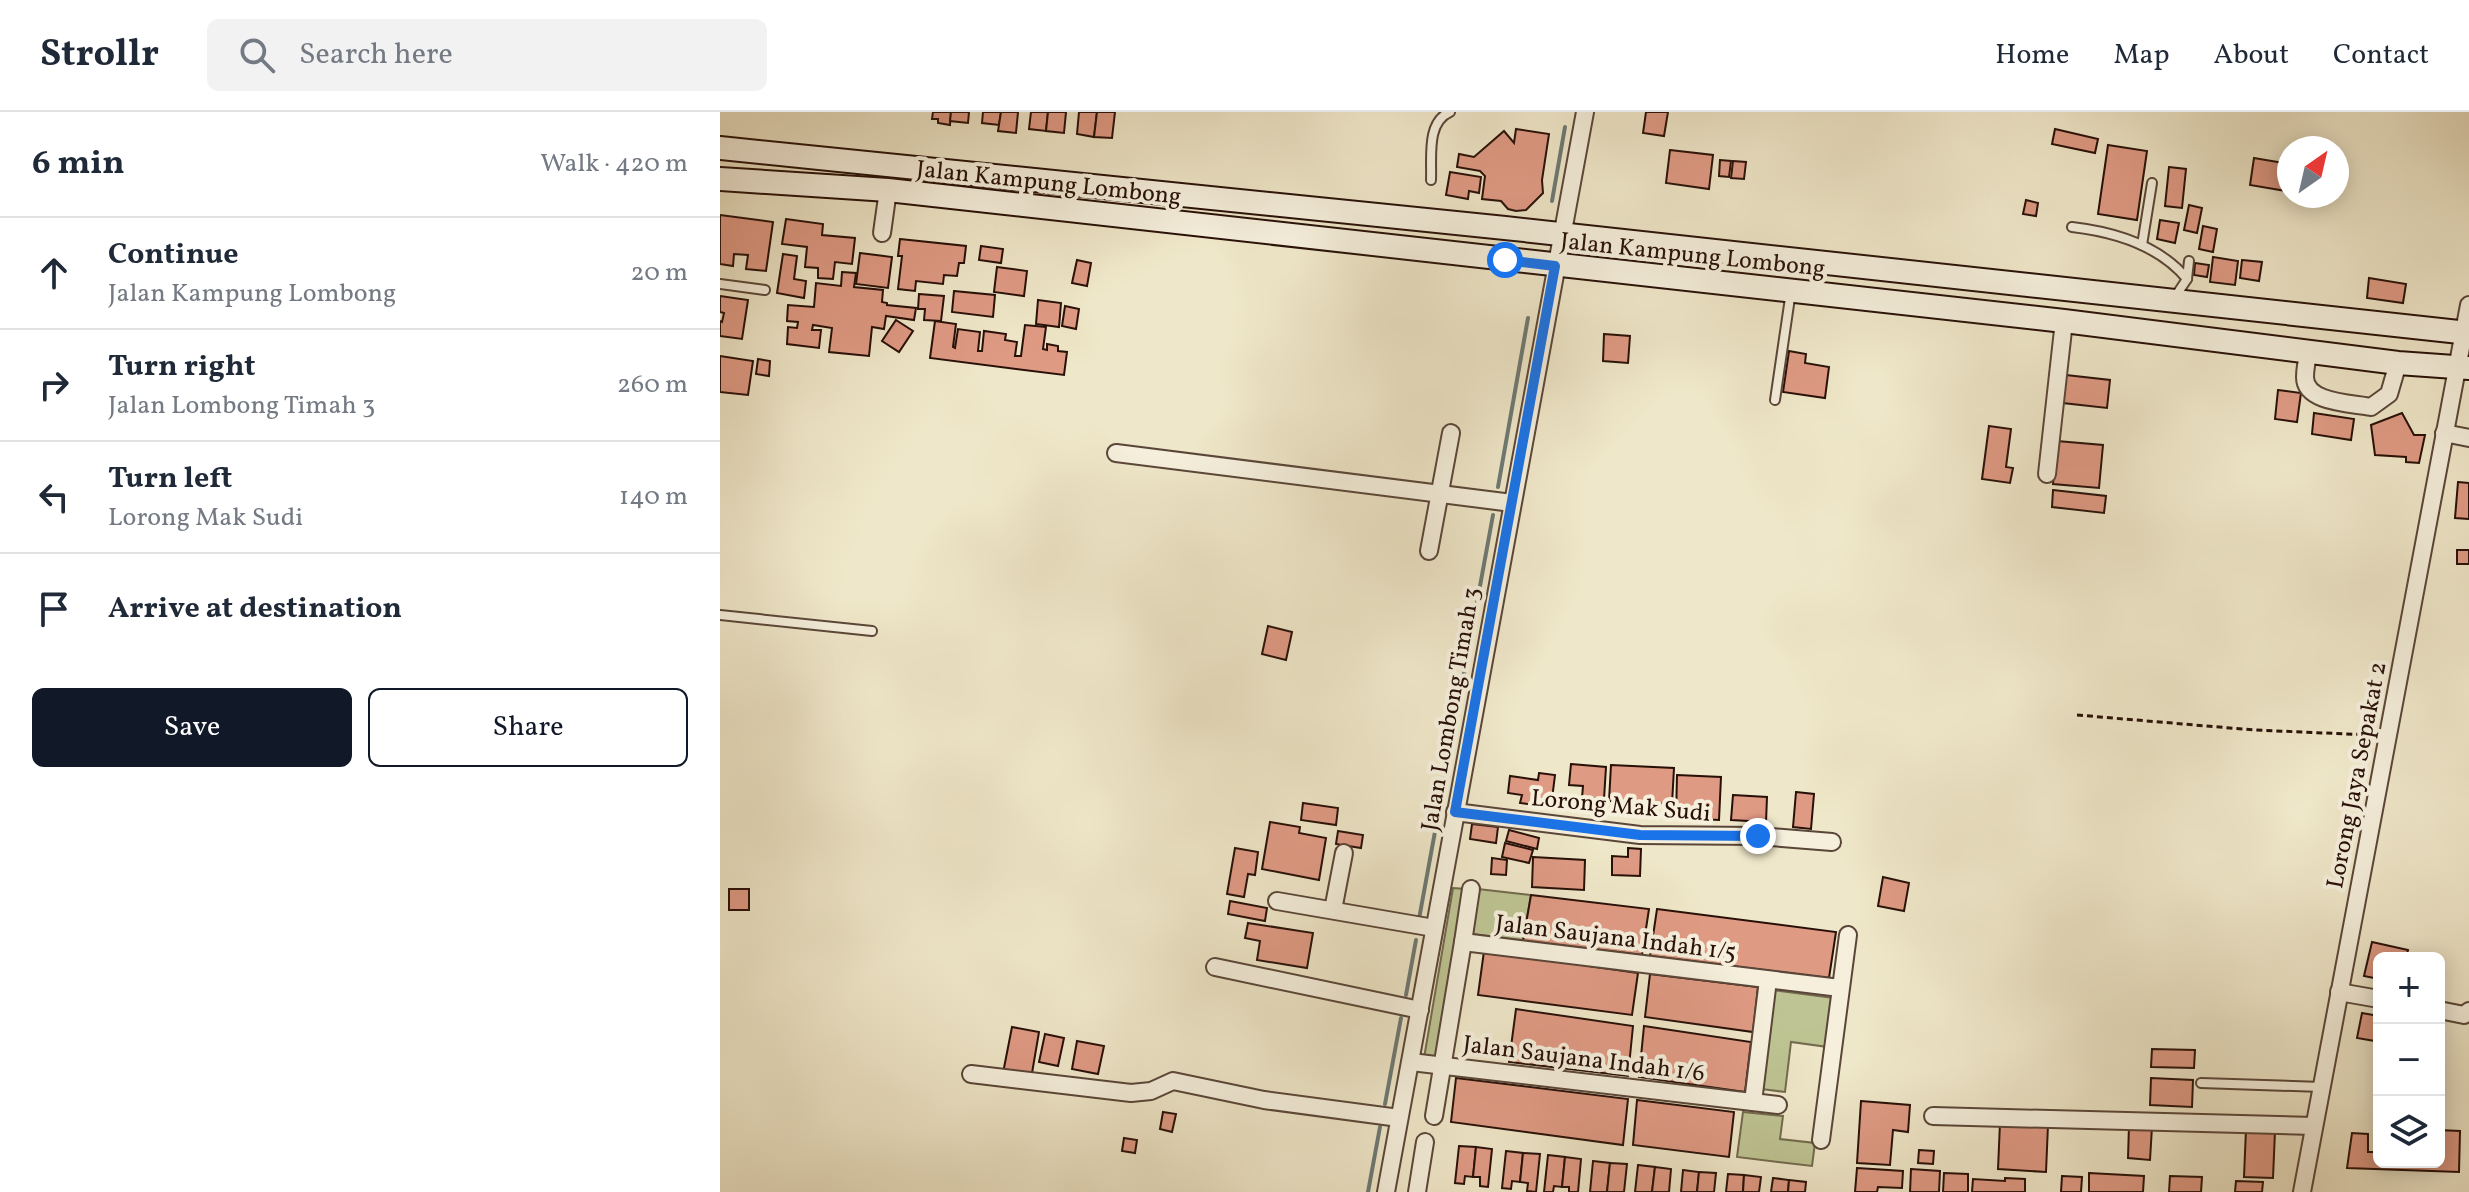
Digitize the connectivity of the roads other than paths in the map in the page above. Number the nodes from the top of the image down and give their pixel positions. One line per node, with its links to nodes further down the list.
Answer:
1 (1450, 112): 5 (lane)
2 (1585, 112): 10 (street, Jalan Lombong Timah 3)
3 (722, 147): 10 (street, Jalan Kampung Lombong)
4 (720, 179): 7 (street, Jalan Kampung Lombong)
5 (1431, 180)
6 (2152, 183): 11 (lane)
7 (888, 190): 9 (street); 13 (street, Jalan Kampung Lombong)
8 (2072, 227): 11 (lane)
9 (882, 233)
10 (1561, 234): 13 (street, Jalan Lombong Timah 3); 18 (street, Jalan Kampung Lombong)
11 (2142, 245): 14 (lane)
12 (2189, 261): 14 (lane)
13 (1555, 266): 17 (street, Jalan Kampung Lombong); 32 (street, Jalan Lombong Timah 3)
14 (2187, 279): 18 (lane)
15 (720, 284): 16 (lane)
16 (765, 290)
17 (1791, 290): 20 (street, Jalan Kampung Lombong); 25 (lane)
18 (2173, 301): 21 (street, Jalan Kampung Lombong)
19 (2469, 305): 21 (street, Lorong Jaya Sepakat 2)
20 (2064, 321): 22 (street, Jalan Kampung Lombong); 30 (street)
21 (2466, 333): 24 (street, Lorong Jaya Sepakat 2)
22 (2309, 350): 23 (street, Jalan Kampung Lombong); 23 (street)
23 (2398, 363): 24 (street, Jalan Kampung Lombong)
24 (2463, 367): 27 (street, Lorong Jaya Sepakat 2)
25 (1775, 400)
26 (1451, 433): 31 (street)
27 (2444, 433): 28 (street); 48 (street, Lorong Jaya Sepakat 2)
28 (2469, 438)
29 (1116, 453): 31 (street)
30 (2047, 474)
31 (1440, 494): 32 (street); 33 (street)
32 (1512, 503): 36 (street, Jalan Lombong Timah 3)
33 (1429, 551)
34 (720, 615): 35 (lane)
35 (872, 631)
36 (1455, 812): 37 (street, Lorong Mak Sudi); 42 (street, Jalan Lombong Timah 3)
37 (1832, 842)
38 (1344, 853): 41 (street)
39 (1471, 889): 44 (street)
40 (1277, 901): 41 (street)
41 (1333, 910): 42 (street)
42 (1434, 928): 50 (street, Jalan Lombong Timah 3)
43 (1848, 935): 47 (street)
44 (1463, 942): 46 (street, Jalan Saujana Indah 1/5); 54 (street, Jalan Saujana Indah 1/5)
45 (1215, 967): 50 (street)
46 (1768, 980): 47 (street, Jalan Saujana Indah 1/5); 58 (street)
47 (1840, 988): 64 (street)
48 (2339, 992): 49 (street); 57 (street, Lorong Jaya Sepakat 2)
49 (2373, 998)
50 (1420, 1010): 53 (street, Jalan Lombong Timah 3)
51 (2445, 1011): 52 (street)
52 (2469, 1011)
53 (1411, 1062): 54 (street, Jalan Saujana Indah 1/6); 62 (street, Jalan Lombong Timah 3)
54 (1442, 1066): 58 (street, Jalan Saujana Indah 1/6); 60 (street, Jalan Saujana Indah 1/5)
55 (971, 1074): 62 (street)
56 (2201, 1083): 57 (lane)
57 (2322, 1087): 63 (street, Lorong Jaya Sepakat 2)
58 (1753, 1102): 59 (street, Jalan Saujana Indah 1/6)
59 (1778, 1105)
60 (1434, 1116)
61 (1933, 1116): 63 (street)
62 (1399, 1118): 66 (street, Jalan Lombong Timah 3)
63 (2314, 1126): 68 (street, Lorong Jaya Sepakat 2)
64 (1821, 1140)
65 (1425, 1142): 67 (street)
66 (1386, 1192)
67 (1417, 1192)
68 (2302, 1192)

